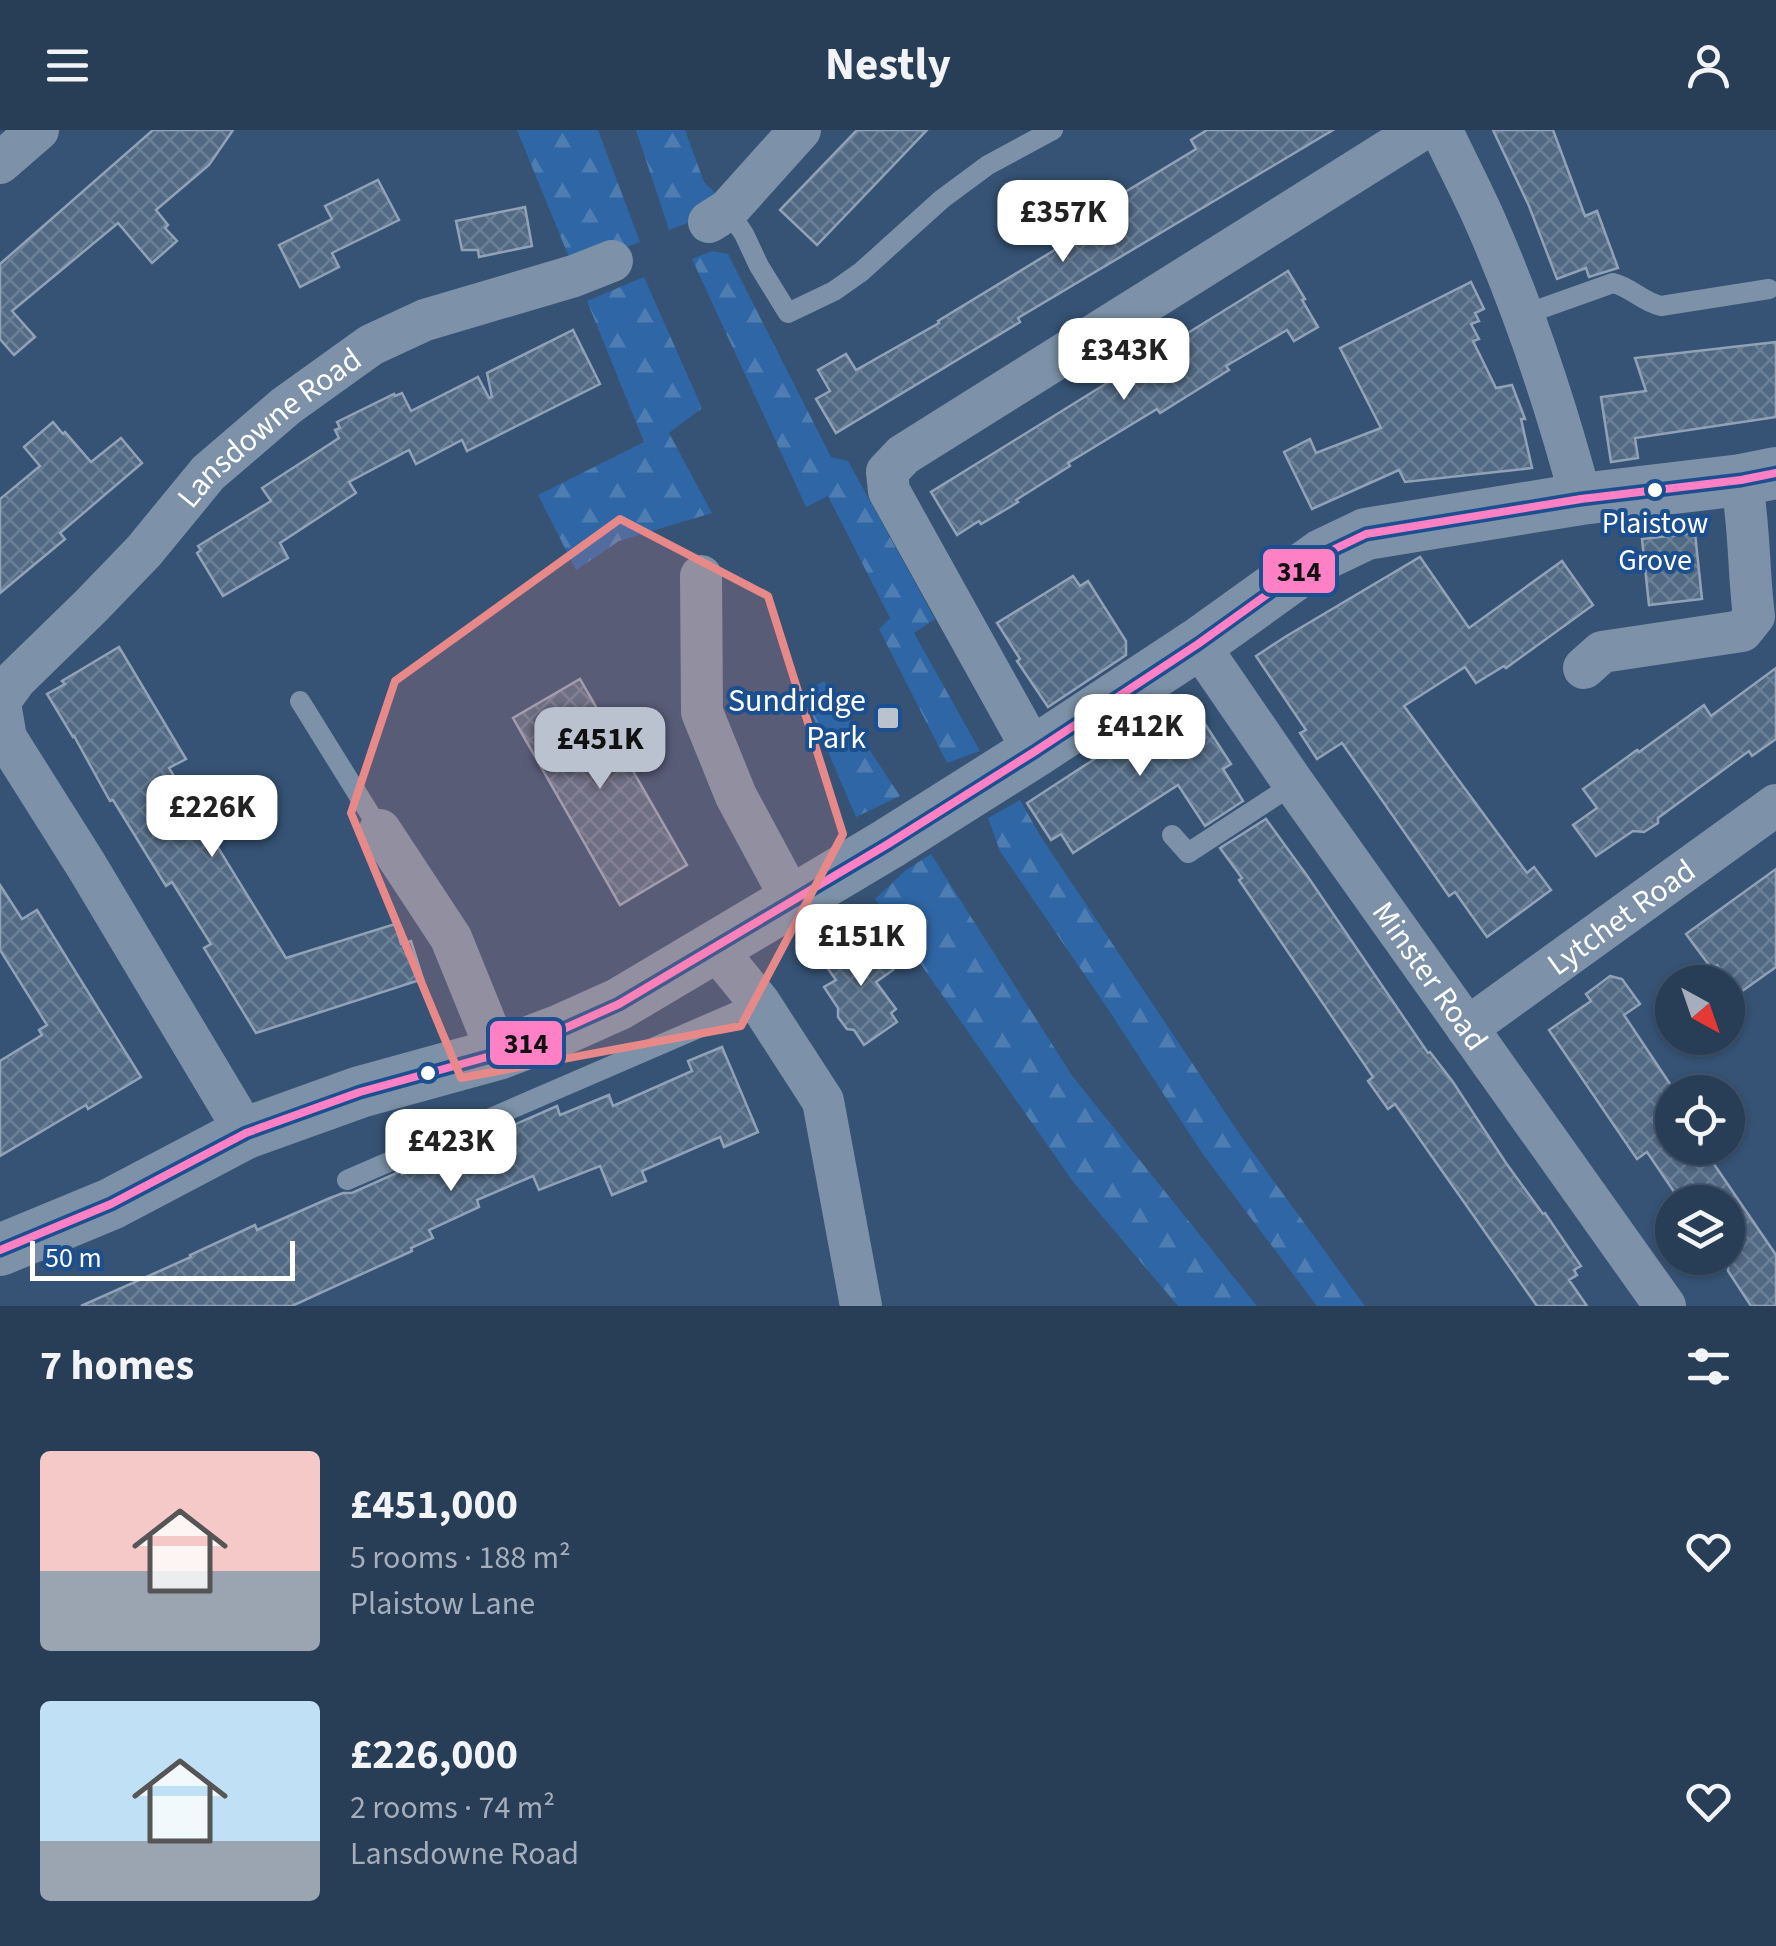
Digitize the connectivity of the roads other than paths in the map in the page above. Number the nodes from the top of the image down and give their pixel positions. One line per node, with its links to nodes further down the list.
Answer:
1 (38, 130): 6 (street)
2 (800, 130): 7 (street)
3 (1052, 130): 7 (lane)
4 (1421, 130): 19 (street)
5 (1438, 130): 10 (street)
6 (0, 163)
7 (719, 216)
8 (612, 262): 17 (street, Lansdowne Road)
9 (1769, 289): 10 (lane)
10 (1523, 315): 12 (street)
11 (1758, 477): 12 (street); 14 (street)
12 (1581, 499): 15 (street)
13 (701, 576): 24 (street)
14 (1762, 577): 16 (street)
15 (1198, 644): 19 (street); 20 (street, Minster Road)
16 (1584, 668)
17 (0, 702): 29 (street, Lansdowne Road)
18 (300, 702): 22 (lane)
19 (1020, 760): 24 (street)
20 (1294, 784): 23 (lane); 27 (street, Minster Road)
21 (1776, 804): 27 (street, Lytchet Road)
22 (380, 830): 28 (street)
23 (1172, 835)
24 (792, 900): 25 (street)
25 (715, 948): 26 (street); 28 (street)
26 (759, 1002): 30 (lane); 32 (street)
27 (1468, 1028): 33 (street, Minster Road)
28 (498, 1054): 29 (street)
29 (246, 1134): 31 (street)
30 (347, 1180)
31 (0, 1250)
32 (861, 1306)
33 (1665, 1306)

